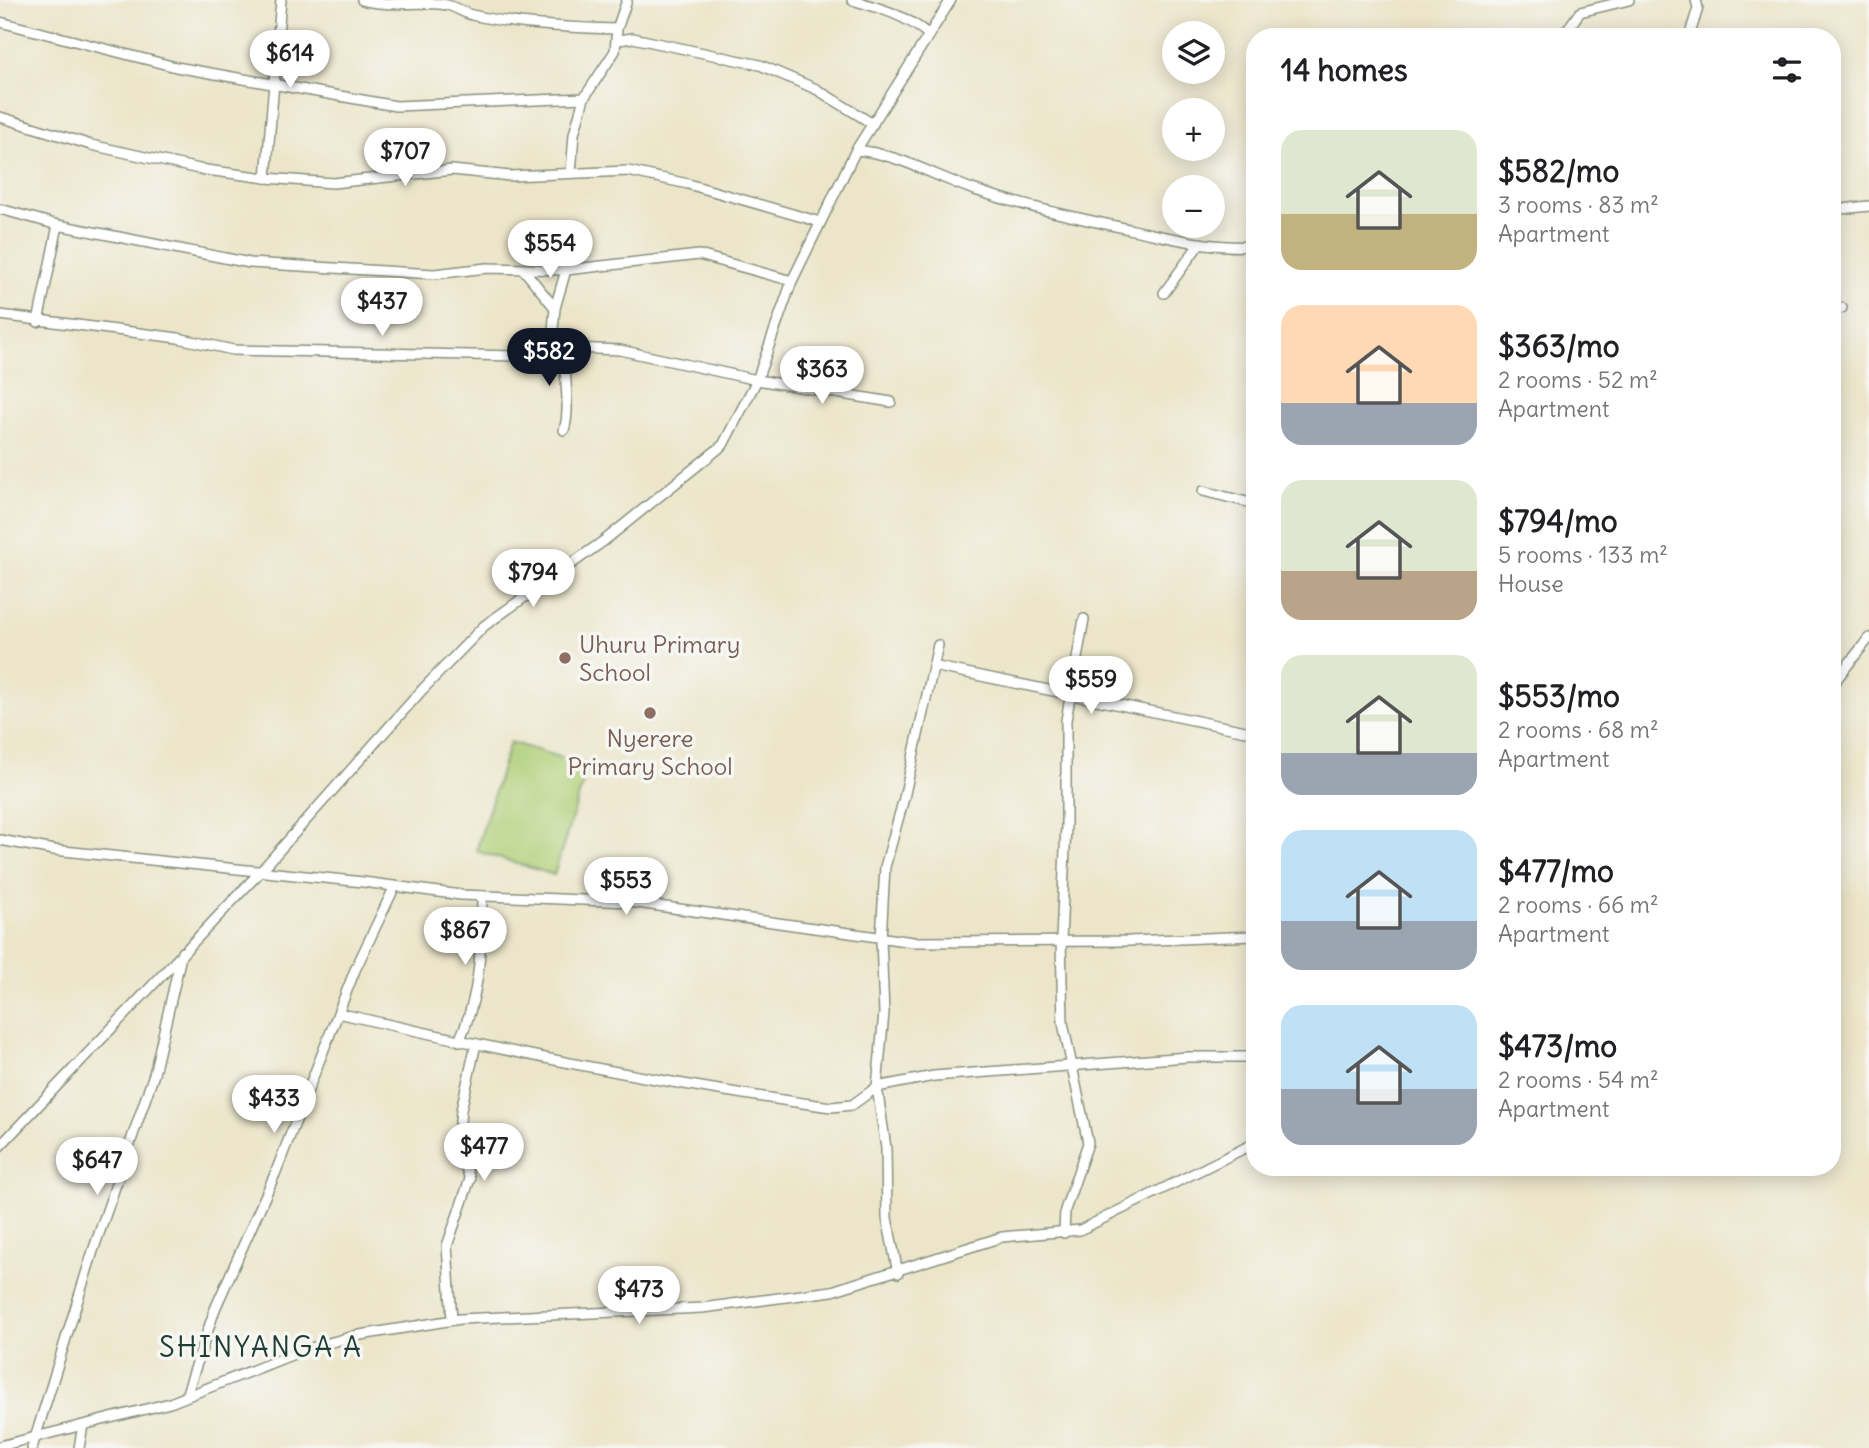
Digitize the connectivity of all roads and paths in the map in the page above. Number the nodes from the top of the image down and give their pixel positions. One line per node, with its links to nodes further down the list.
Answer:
1 (281, 0): 14 (street)
2 (362, 0): 11 (street)
3 (627, 0): 11 (street)
4 (852, 0): 12 (street)
5 (951, 0): 12 (street)
6 (1629, 0): 9 (street)
7 (1696, 0): 10 (street)
8 (0, 22): 14 (street)
9 (1568, 28)
10 (1692, 28)
11 (617, 29): 13 (street)
12 (928, 34): 17 (street)
13 (618, 40): 15 (street); 17 (street)
14 (275, 87): 15 (street); 20 (street)
15 (584, 98): 19 (street)
16 (0, 117): 20 (street)
17 (873, 124): 18 (street)
18 (856, 150): 24 (street); 26 (street)
19 (571, 173): 20 (street); 24 (street)
20 (266, 178)
21 (1869, 206): 23 (street)
22 (0, 209): 25 (street)
23 (1841, 209)
24 (820, 222): 30 (street)
25 (58, 225): 28 (street); 34 (street)
26 (1200, 243): 27 (street); 31 (street)
27 (1246, 247)
28 (524, 270): 29 (street); 32 (street)
29 (566, 270): 30 (street); 32 (street)
30 (792, 281): 37 (street)
31 (1164, 293)
32 (555, 308): 36 (street)
33 (0, 315): 34 (street)
34 (38, 322): 36 (street)
35 (564, 349): 36 (street); 37 (street); 39 (street)
36 (551, 352)
37 (757, 380): 38 (street); 50 (street)
38 (891, 402)
39 (564, 430)
40 (1203, 491): 41 (street)
41 (1246, 502)
42 (1084, 619): 47 (street)
43 (1869, 638): 46 (street)
44 (938, 645): 45 (street)
45 (933, 666): 47 (street); 54 (street)
46 (1841, 674)
47 (1070, 697): 48 (street); 55 (street)
48 (1246, 731)
49 (0, 840): 50 (street)
50 (260, 872): 51 (street); 56 (street)
51 (395, 886): 52 (street); 57 (street)
52 (482, 896): 54 (street); 58 (street)
53 (1246, 936): 55 (street)
54 (881, 939): 55 (street); 62 (street)
55 (1061, 940): 61 (street)
56 (182, 951): 63 (street); 70 (street)
57 (338, 1013): 58 (street); 68 (street)
58 (459, 1041): 59 (street)
59 (476, 1044): 62 (street); 67 (street)
60 (1246, 1056): 61 (street)
61 (1071, 1066): 62 (street); 65 (street)
62 (877, 1087): 66 (street)
63 (0, 1146)
64 (1246, 1147): 65 (street)
65 (1064, 1233): 66 (street)
66 (898, 1273): 67 (street)
67 (452, 1320): 68 (street)
68 (187, 1396): 69 (street)
69 (83, 1425): 70 (street); 73 (street)
70 (35, 1437): 71 (street); 72 (street)
71 (0, 1446)
72 (32, 1448)
73 (79, 1448)

